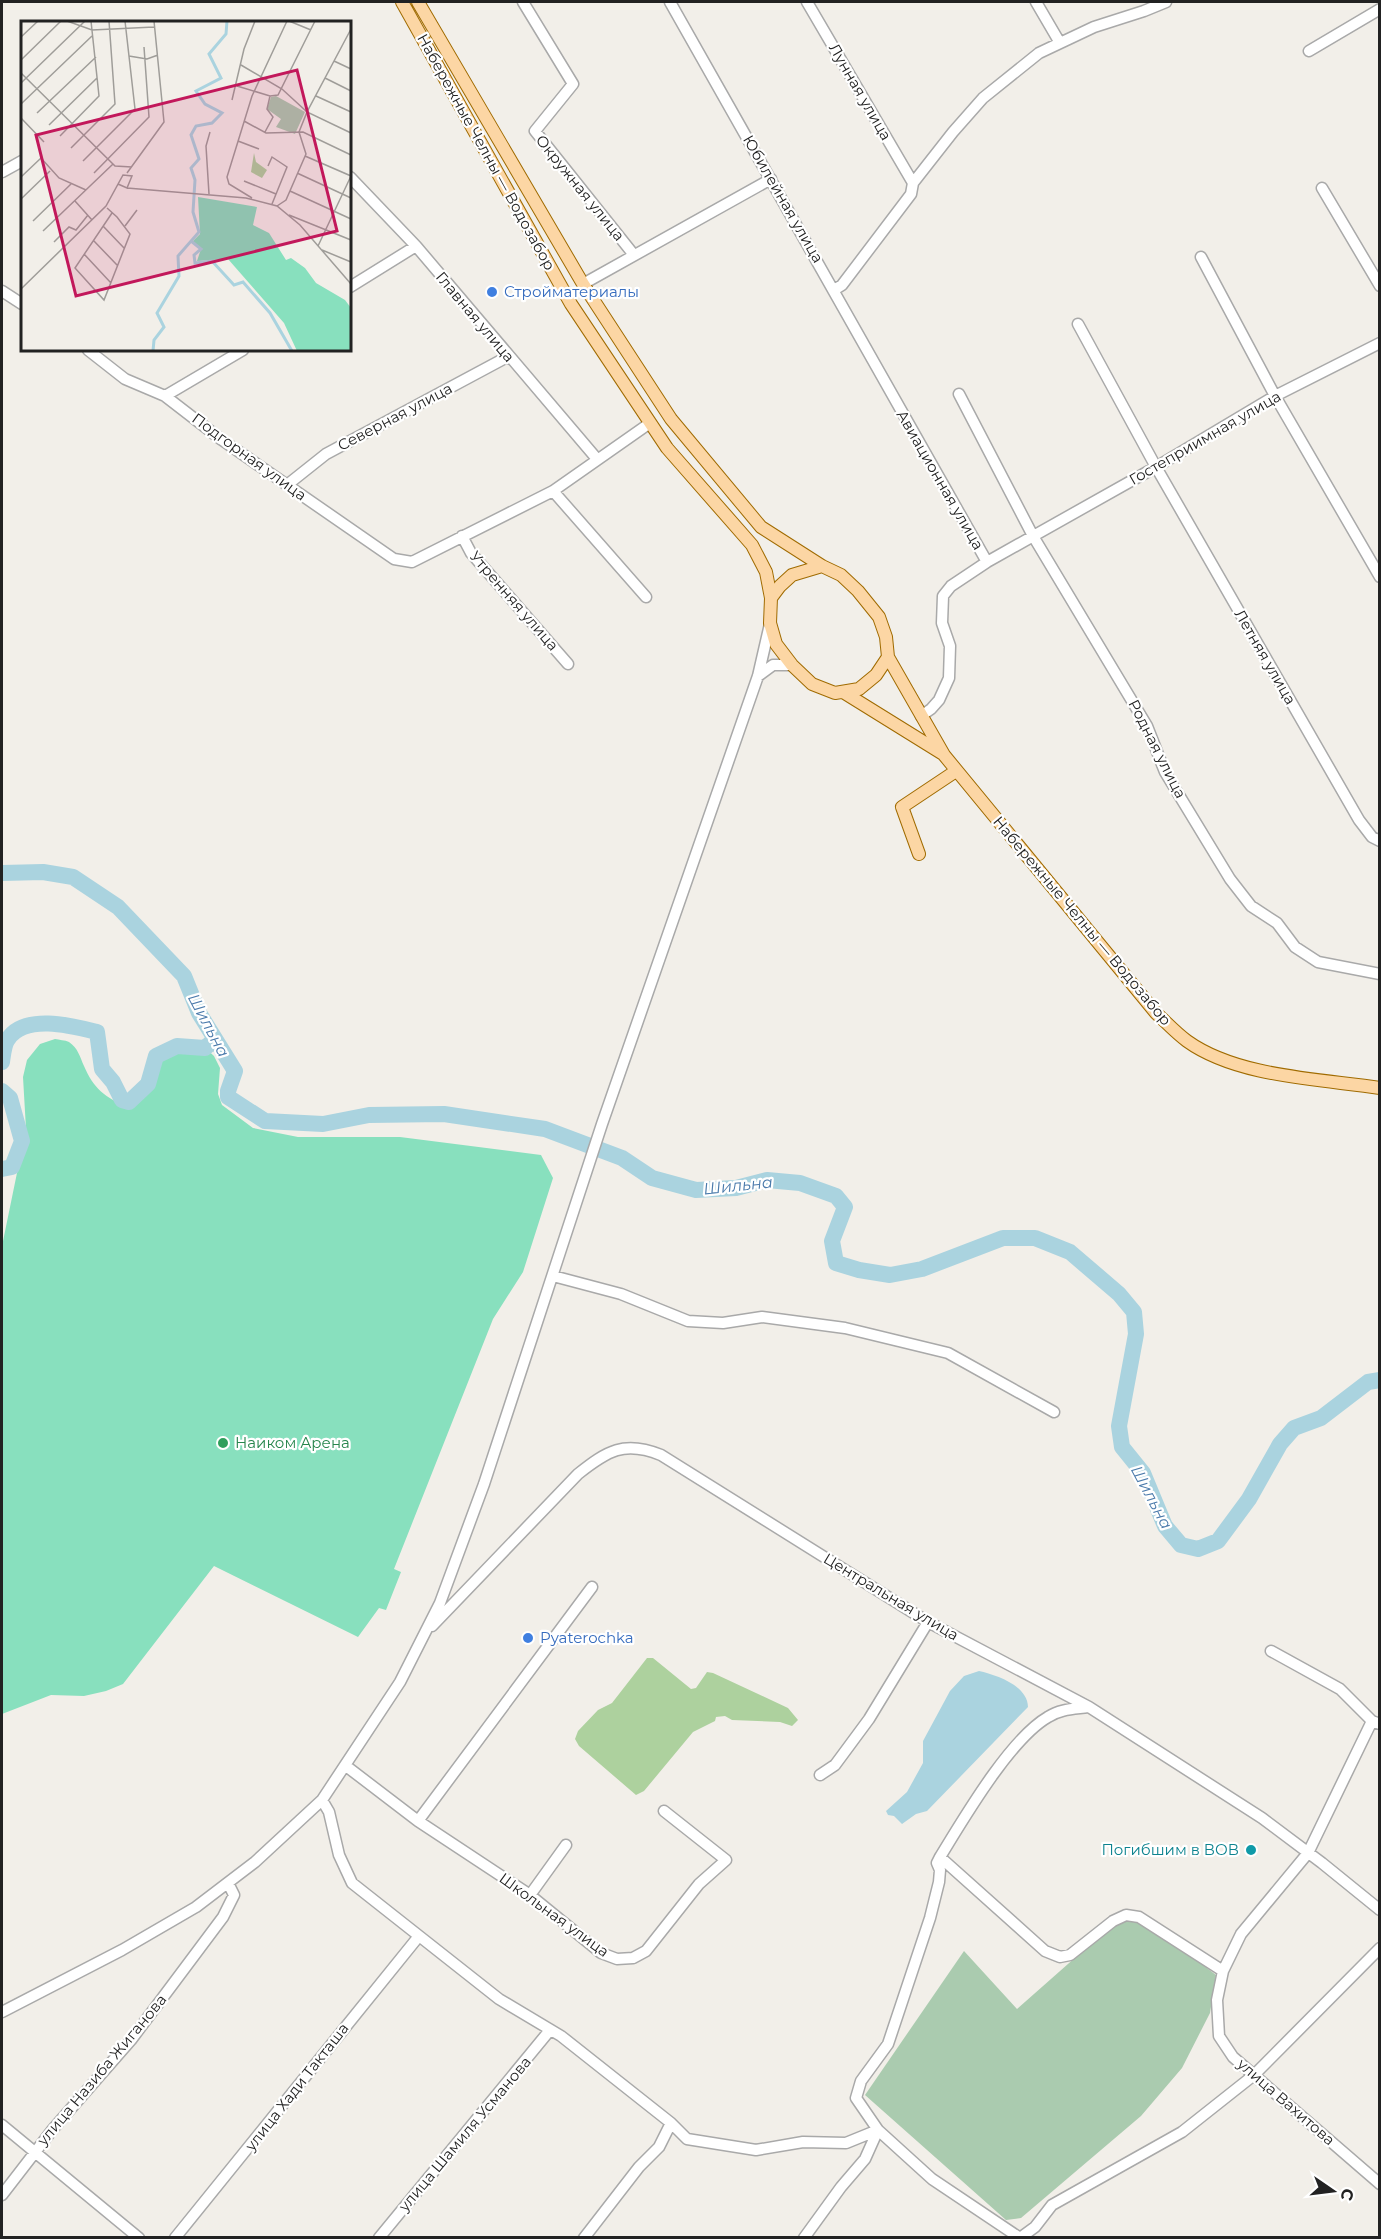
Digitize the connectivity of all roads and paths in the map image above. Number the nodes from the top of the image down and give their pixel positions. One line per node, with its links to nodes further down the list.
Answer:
1 (402, 2): 35 (main road, Набережные Челны — Водозабор)
2 (418, 2): 20 (main road, Набережные Челны — Водозабор)
3 (523, 2): 18 (street, Окружная улица)
4 (670, 2): 14 (street, Юбилейная улица)
5 (807, 2): 15 (street, Лунная улица)
6 (1036, 2): 9 (street)
7 (1166, 2): 9 (street)
8 (1380, 9): 10 (street)
9 (1060, 43): 15 (street)
10 (1309, 51)
11 (21, 161): 12 (street)
12 (2, 172)
13 (351, 178): 17 (street, Главная улица)
14 (771, 179): 18 (street); 23 (street, Юбилейная улица)
15 (913, 183): 23 (street)
16 (1322, 188): 21 (street)
17 (416, 246): 22 (street); 30 (street, Главная улица)
18 (634, 255): 20 (street)
19 (1201, 257): 33 (street)
20 (583, 284): 43 (main road, Набережные Челны — Водозабор)
21 (1380, 286)
22 (351, 287)
23 (834, 290): 34 (street, Юбилейная улица)
24 (2, 291): 25 (street)
25 (21, 303)
26 (1078, 324): 37 (street, Летняя улица)
27 (1380, 343): 33 (street, Гостеприимная улица)
28 (89, 351): 32 (street, Подгорная улица)
29 (241, 351): 32 (street)
30 (508, 356): 36 (street, Главная улица); 38 (street, Северная улица)
31 (959, 394): 41 (street, Родная улица)
32 (165, 396): 38 (street, Подгорная улица)
33 (1275, 396): 37 (street, Гостеприимная улица); 44 (street)
34 (893, 398): 42 (street, Авиационная улица)
35 (650, 423): 36 (street); 46 (main road, Набережные Челны — Водозабор)
36 (597, 459): 39 (street)
37 (1156, 467): 41 (street, Гостеприимная улица); 56 (street, Летняя улица)
38 (287, 485): 40 (street, Подгорная улица)
39 (553, 491): 40 (street); 45 (street)
40 (462, 536): 49 (street, Утренняя улица)
41 (1033, 536): 42 (street, Гостеприимная улица); 58 (street, Родная улица)
42 (987, 562): 53 (street, Гостеприимная улица)
43 (822, 566): 46 (main road); 48 (main road, Набережные Челны — Водозабор)
44 (1380, 577)
45 (646, 597)
46 (771, 598): 47 (main road, Набережные Челны — Водозабор)
47 (770, 623): 50 (main road, Набережные Челны — Водозабор); 51 (street)
48 (888, 657): 52 (main road); 53 (main road, Набережные Челны — Водозабор)
49 (568, 664)
50 (792, 665): 51 (street); 52 (main road, Набережные Челны — Водозабор)
51 (758, 676): 60 (street)
52 (843, 692): 54 (main road, Набережные Челны — Водозабор)
53 (921, 716): 54 (main road, Набережные Челны — Водозабор)
54 (944, 755): 55 (main road, Набережные Челны — Водозабор)
55 (956, 771): 57 (main road); 59 (main road, Набережные Челны — Водозабор)
56 (1380, 842)
57 (919, 854)
58 (1380, 974)
59 (1380, 1088)
60 (553, 1276): 61 (street); 62 (street)
61 (1054, 1412)
62 (452, 1572): 63 (street); 66 (street)
63 (471, 1585): 65 (street, Центральная улица); 66 (street, Центральная улица)
64 (592, 1587): 76 (street)
65 (928, 1622): 68 (street, Центральная улица); 73 (street)
66 (427, 1631): 72 (street)
67 (1272, 1651): 71 (street)
68 (1069, 1696): 69 (street, Центральная улица); 70 (street)
69 (1089, 1707): 70 (street); 78 (street, Центральная улица)
70 (1061, 1711): 79 (street)
71 (1376, 1723): 78 (street, улица Вахитова)
72 (346, 1766): 74 (street); 76 (street, Школьная улица)
73 (820, 1775)
74 (322, 1800): 80 (street); 83 (street)
75 (664, 1811): 81 (street, Школьная улица)
76 (418, 1821): 81 (street, Школьная улица)
77 (566, 1845): 81 (street)
78 (1308, 1853): 82 (street, Центральная улица); 85 (street, улица Вахитова)
79 (940, 1857): 85 (street); 91 (street)
80 (228, 1882): 86 (street); 92 (street, улица Назиба Жиганова)
81 (530, 1895)
82 (1380, 1910)
83 (419, 1936): 87 (street); 96 (street, улица Хади Такташа)
84 (1380, 1948): 88 (street)
85 (1222, 1971): 88 (street, улица Вахитова)
86 (2, 2012)
87 (550, 2030): 89 (street); 97 (street, улица Шамиля Усманова)
88 (1254, 2076): 93 (street, улица Вахитова); 100 (street)
89 (671, 2122): 91 (street); 98 (street)
90 (2, 2125): 92 (street)
91 (878, 2130): 99 (street); 100 (street)
92 (35, 2152): 94 (street, улица Назиба Жиганова); 95 (street)
93 (1380, 2184)
94 (2, 2195)
95 (139, 2238)
96 (175, 2238)
97 (379, 2238)
98 (584, 2238)
99 (804, 2238)
100 (1020, 2238)

